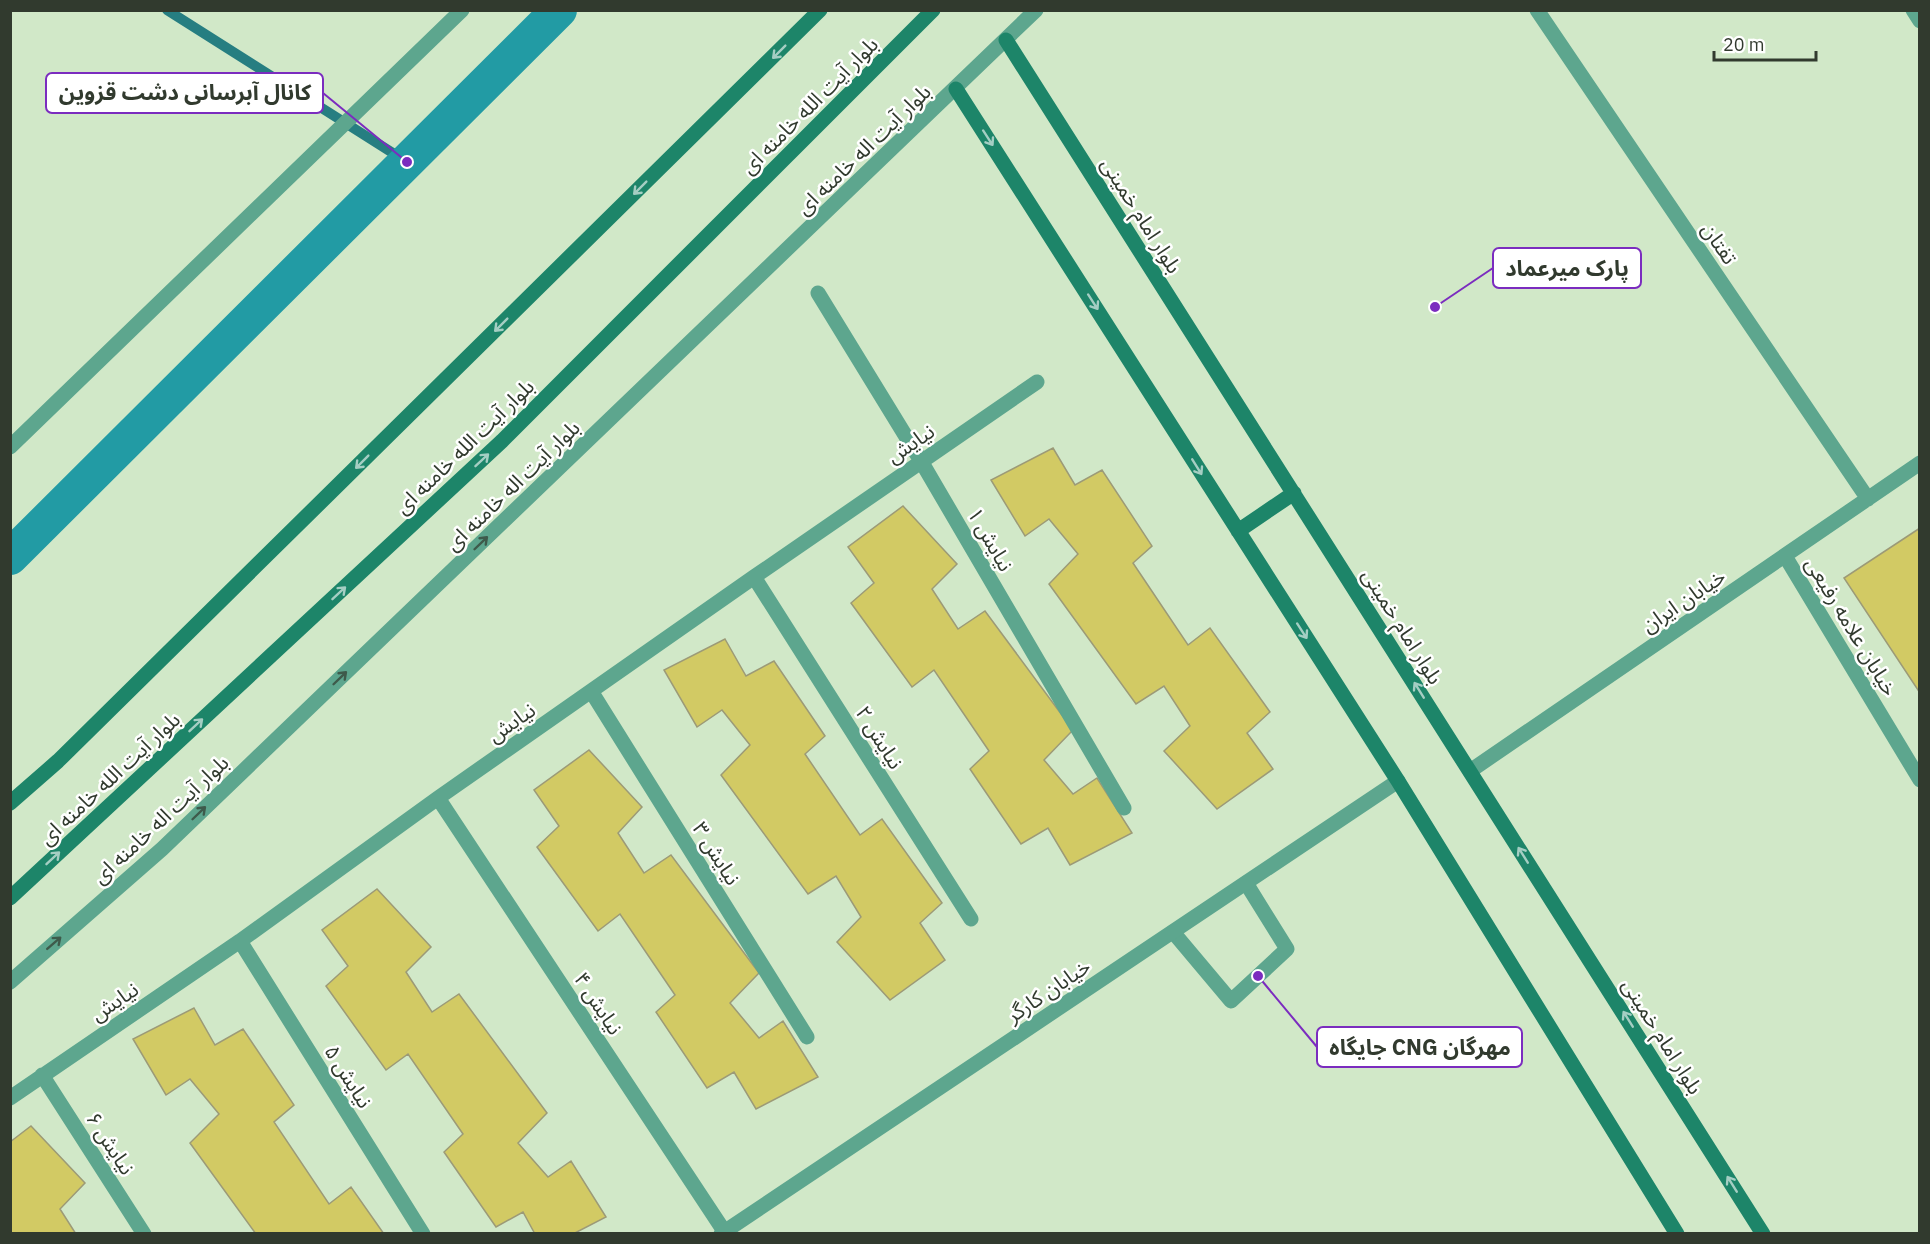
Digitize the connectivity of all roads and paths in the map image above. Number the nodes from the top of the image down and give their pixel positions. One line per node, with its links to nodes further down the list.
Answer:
1 (462, 10): 12 (street)
2 (820, 10): 25 (street, one-way to 25)
3 (933, 10): 28 (street, بلوار آیت الله خامنه ای, one-way to 3)
4 (1036, 10): 8 (street, بلوار آیت اله خامنه ای)
5 (1537, 10): 16 (street, تفتان)
6 (1912, 10): 7 (street)
7 (1920, 21)
8 (1006, 40): 9 (street, بلوار آیت اله خامنه ای); 15 (street, بلوار امام خمینی)
9 (956, 88): 17 (street, one-way to 17); 32 (street, بلوار آیت اله خامنه ای, one-way to 9)
10 (818, 293): 13 (street, نیایش ۱)
11 (1037, 382): 13 (street, نیایش)
12 (10, 447)
13 (921, 461): 19 (street, نیایش); 26 (street, نیایش ۱)
14 (1920, 463): 16 (street, خیابان ایران)
15 (1294, 493): 17 (street); 21 (street, بلوار امام خمینی, one-way to 15)
16 (1868, 498): 18 (street, خیابان ایران)
17 (1238, 531): 23 (street, one-way to 23)
18 (1785, 556): 21 (street, خیابان ایران); 22 (street, خیابان علامه رفیعی)
19 (754, 577): 20 (street, نیایش); 29 (street, نیایش ۲)
20 (591, 691): 24 (street, نیایش); 33 (street, نیایش ۳)
21 (1470, 771): 40 (street, بلوار امام خمینی, one-way to 21)
22 (1920, 780)
23 (1398, 781): 27 (street, خیابان کارگر); 39 (street)
24 (438, 798): 31 (street, نیایش); 36 (street, نیایش ۴)
25 (10, 803)
26 (1124, 808)
27 (1246, 883): 30 (street, خیابان کارگر); 30 (street)
28 (10, 898)
29 (971, 920)
30 (1173, 932): 36 (street, خیابان کارگر)
31 (240, 941): 34 (street, نیایش); 38 (street, نیایش ۵)
32 (10, 982)
33 (807, 1037)
34 (42, 1076): 35 (street, نیایش); 37 (street, نیایش ۶)
35 (10, 1098)
36 (722, 1232)
37 (144, 1233)
38 (423, 1233)
39 (1677, 1233)
40 (1763, 1233)

